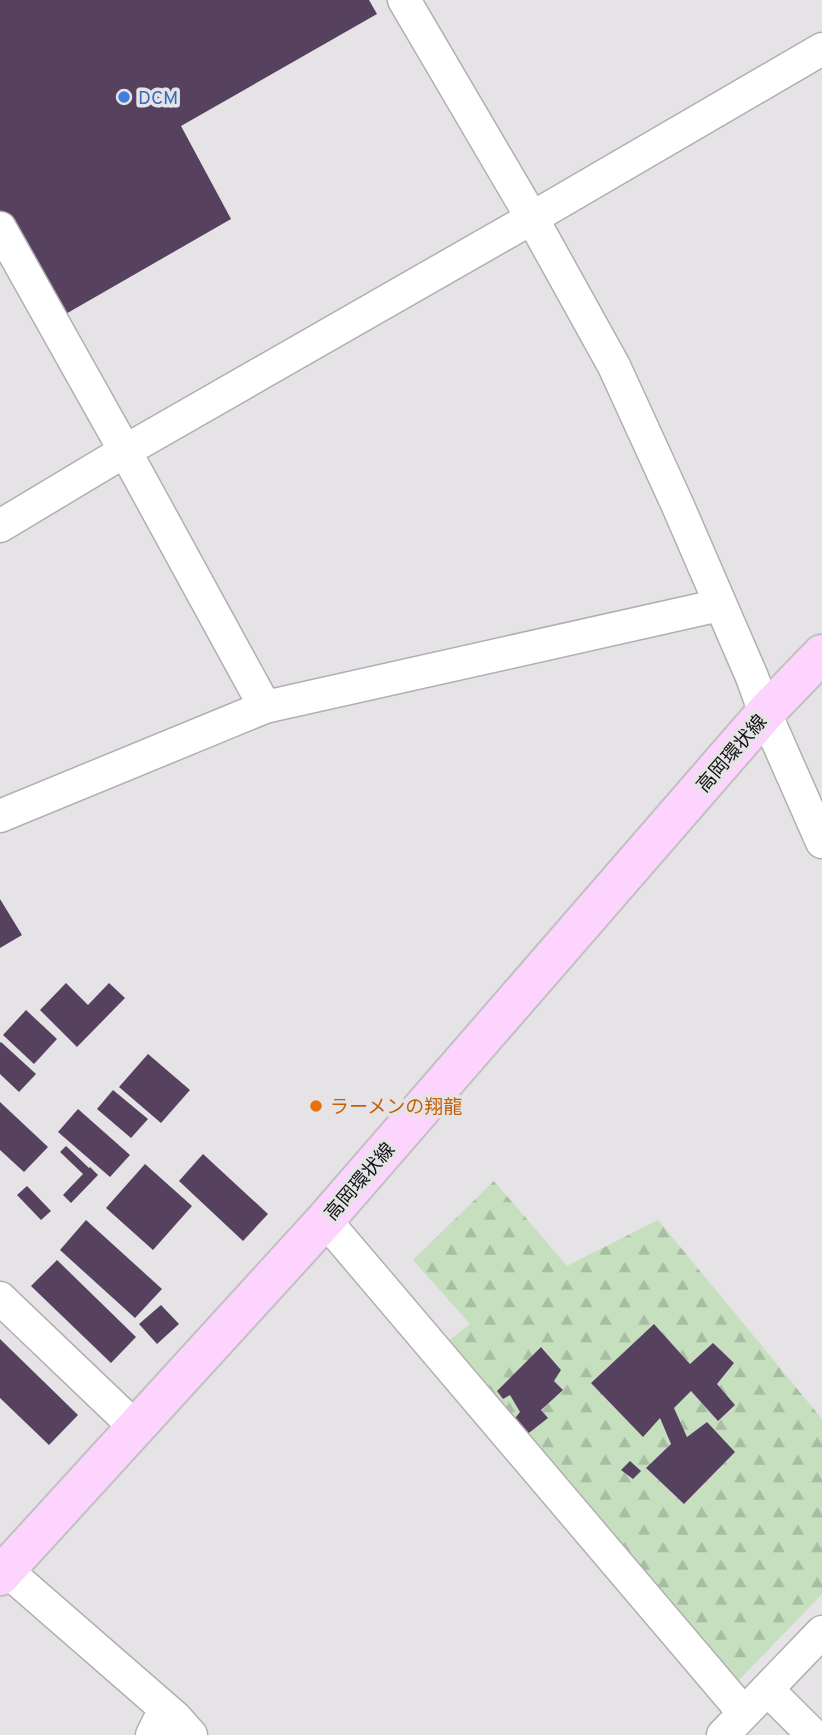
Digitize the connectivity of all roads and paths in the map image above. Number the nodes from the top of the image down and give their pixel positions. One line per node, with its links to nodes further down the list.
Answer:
1 (404, 0): 3 (street)
2 (822, 48): 3 (street)
3 (532, 218): 5 (street); 7 (street)
4 (0, 228): 5 (street)
5 (125, 451): 6 (street); 9 (street)
6 (0, 526)
7 (720, 605): 9 (street); 10 (street)
8 (822, 654): 10 (main road, 高岡環状線)
9 (265, 707): 11 (street)
10 (765, 713): 12 (street); 13 (main road, 高岡環状線)
11 (0, 816)
12 (822, 842)
13 (325, 1220): 15 (main road, 高岡環状線); 20 (street)
14 (0, 1298): 15 (street)
15 (136, 1428): 16 (main road, 高岡環状線)
16 (3, 1573): 19 (street)
17 (822, 1632): 18 (street)
18 (767, 1689): 20 (street); 22 (street)
19 (159, 1722): 21 (street)
20 (733, 1724)
21 (191, 1735)
22 (813, 1735)

